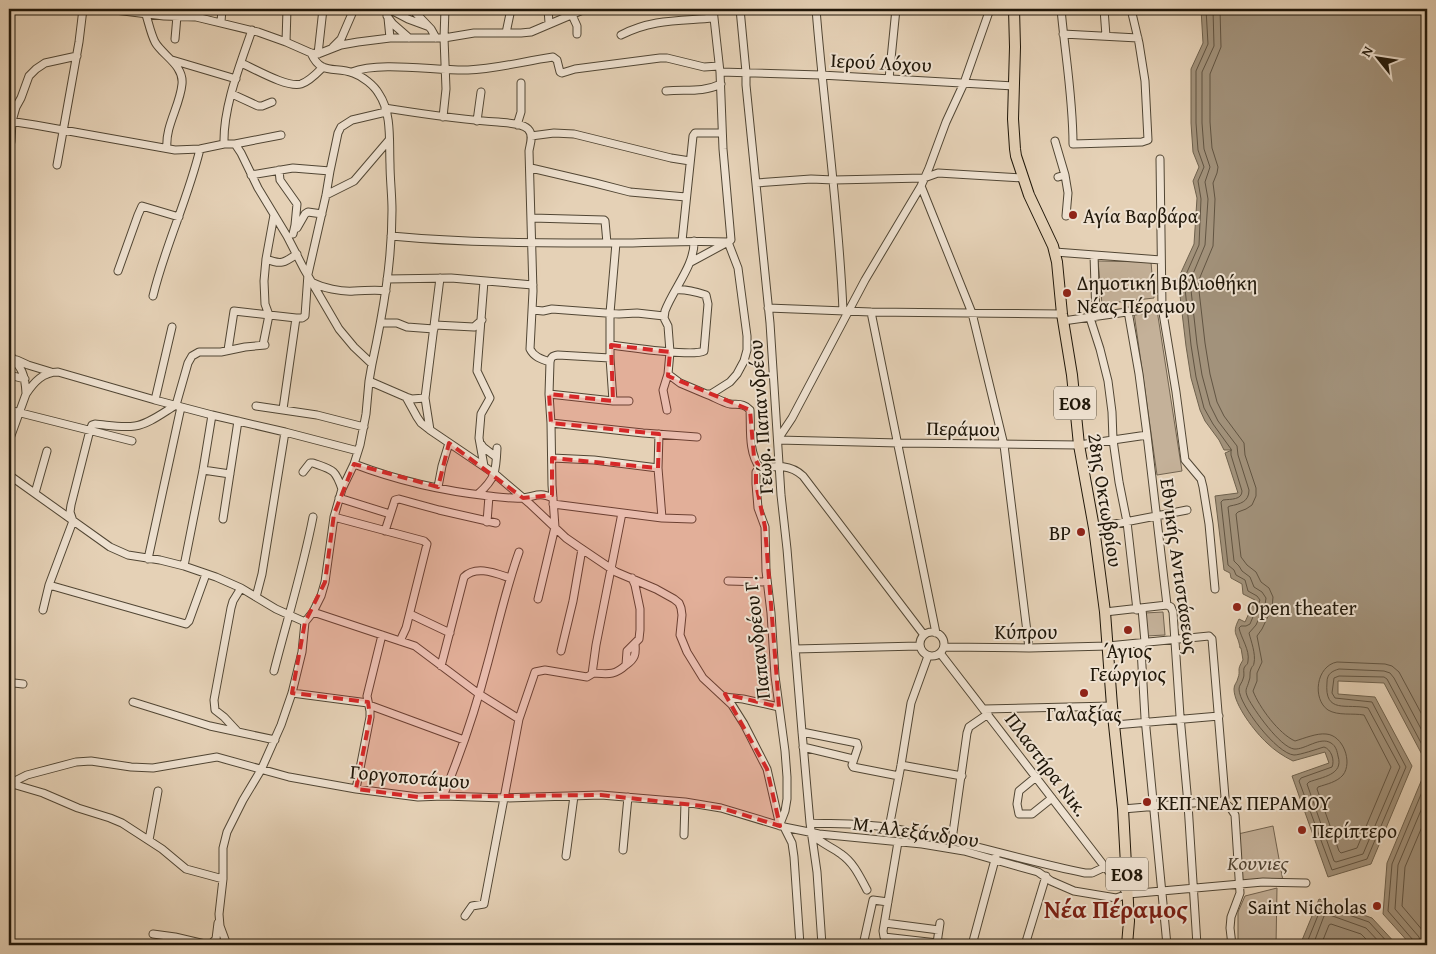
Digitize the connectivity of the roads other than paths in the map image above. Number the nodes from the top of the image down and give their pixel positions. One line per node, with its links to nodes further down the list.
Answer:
1 (83, 9): 45 (street)
2 (107, 9): 22 (street)
3 (222, 9): 28 (street)
4 (287, 9): 42 (street)
5 (322, 9): 44 (street)
6 (354, 9): 43 (street)
7 (384, 9): 24 (street)
8 (412, 9): 30 (street)
9 (444, 9): 39 (street)
10 (511, 9): 32 (street)
11 (548, 9): 29 (street)
12 (585, 9): 26 (street)
13 (712, 9): 27 (street)
14 (740, 9): 52 (street, Γεώρ. Παπανδρέου)
15 (816, 9): 53 (street)
16 (896, 9): 55 (street)
17 (990, 9): 57 (street)
18 (1014, 9): 59 (main road, 28ης Οκτωβρίου / ΕΟ8)
19 (1061, 9): 34 (street)
20 (1104, 9): 36 (street)
21 (1131, 9): 40 (street)
22 (145, 11): 23 (street); 46 (street)
23 (165, 12): 25 (street)
24 (388, 13): 30 (street); 37 (street); 38 (street)
25 (179, 14): 28 (street); 41 (street)
26 (572, 15): 29 (street); 33 (street)
27 (713, 18): 35 (street); 49 (street)
28 (221, 22): 31 (street)
29 (549, 23): 32 (street)
30 (427, 26): 39 (street)
31 (252, 30): 42 (street); 47 (street)
32 (506, 33): 39 (street)
33 (577, 34)
34 (1063, 34): 36 (street); 40 (street)
35 (621, 35)
36 (1106, 36): 40 (street)
37 (390, 38): 38 (street); 43 (street)
38 (409, 38): 39 (street)
39 (440, 38): 50 (street)
40 (1138, 38)
41 (175, 39)
42 (286, 42): 44 (street)
43 (332, 48): 44 (street)
44 (314, 54): 48 (street)
45 (77, 56): 66 (street); 69 (street)
46 (172, 60): 54 (street); 77 (street)
47 (241, 63): 48 (street); 54 (street)
48 (323, 68): 51 (street)
49 (720, 69): 50 (street, Ιερού Λόχου); 52 (street, Ιερού Λόχου); 58 (street)
50 (445, 70): 51 (street); 65 (street)
51 (352, 72): 64 (street)
52 (746, 72): 53 (street, Ιερού Λόχου); 90 (street, Γεώρ. Παπανδρέου)
53 (821, 75): 55 (street, Ιερού Λόχου); 89 (street)
54 (236, 79): 62 (street)
55 (889, 79): 57 (street, Ιερού Λόχου)
56 (522, 83): 68 (street)
57 (964, 83): 59 (street, Ιερού Λόχου); 87 (street)
58 (721, 84): 60 (street); 70 (street)
59 (1014, 86): 88 (main road, 28ης Οκτωβρίου / ΕΟ8)
60 (666, 91)
61 (480, 92): 67 (street)
62 (232, 94): 63 (street); 75 (street)
63 (272, 102)
64 (386, 110): 65 (street); 73 (street); 85 (street)
65 (443, 117): 67 (street)
66 (10, 121): 69 (street); 79 (street)
67 (477, 121): 68 (street)
68 (517, 124): 72 (street)
69 (64, 130): 77 (street); 82 (street)
70 (722, 134): 81 (street); 104 (street)
71 (282, 135): 76 (street)
72 (531, 136): 81 (street); 83 (street)
73 (389, 140): 92 (street); 100 (street)
74 (1055, 141): 96 (street)
75 (224, 144): 76 (street); 78 (street)
76 (235, 144): 86 (street)
77 (166, 148): 78 (street)
78 (200, 149): 97 (street)
79 (9, 151)
80 (1160, 159): 111 (street)
81 (690, 161): 93 (street)
82 (57, 165)
83 (530, 168): 93 (street); 98 (street)
84 (279, 170): 85 (street); 86 (street); 99 (street)
85 (330, 170): 92 (street)
86 (251, 175): 95 (street)
87 (924, 178): 88 (street); 89 (street); 91 (street)
88 (1023, 178): 107 (main road, 28ης Οκτωβρίου / ΕΟ8)
89 (834, 180): 90 (street); 125 (street)
90 (756, 183): 123 (street, Γεώρ. Παπανδρέου)
91 (921, 186): 125 (street); 128 (street)
92 (326, 195): 94 (street)
93 (686, 197): 101 (street)
94 (322, 214): 99 (street); 114 (street)
95 (274, 215): 99 (street); 110 (street)
96 (1066, 216)
97 (179, 217): 113 (street); 121 (street)
98 (532, 218): 103 (street); 105 (street)
99 (290, 235): 108 (street)
100 (390, 236): 103 (street); 116 (street)
101 (682, 241): 102 (street); 106 (street)
102 (694, 241): 104 (street); 112 (street)
103 (532, 242): 105 (street); 118 (street)
104 (728, 242): 112 (street); 153 (street)
105 (606, 243): 106 (street)
106 (616, 243): 129 (street)
107 (1055, 252): 109 (street); 132 (main road, 28ης Οκτωβρίου / ΕΟ8)
108 (297, 254): 110 (street); 114 (street)
109 (1094, 255): 111 (street); 133 (street)
110 (266, 259): 130 (street)
111 (1161, 260): 122 (street)
112 (691, 262): 119 (street)
113 (118, 271)
114 (309, 278): 120 (street); 134 (street); 145 (street)
115 (440, 278): 116 (street); 117 (street); 138 (street)
116 (388, 279): 120 (street)
117 (484, 281): 118 (street); 135 (street)
118 (533, 285): 124 (street)
119 (676, 290): 131 (street); 141 (street)
120 (386, 291): 136 (street)
121 (153, 296)
122 (1162, 307): 126 (street); 237 (street)
123 (768, 308): 125 (street); 176 (street, Γεώρ. Παπανδρέου)
124 (533, 310): 129 (street); 144 (street)
125 (846, 311): 127 (street); 176 (street)
126 (1128, 311): 133 (street); 173 (street, Εθνικής Αντιστάσεως)
127 (871, 312): 128 (street); 181 (street)
128 (972, 313): 132 (street); 182 (street)
129 (610, 314): 131 (street); 139 (street)
130 (269, 315): 134 (street); 140 (street); 140 (street)
131 (664, 316): 141 (street)
132 (1062, 317): 133 (street); 183 (main road, 28ης Οκτωβρίου / ΕΟ8)
133 (1093, 317): 177 (street)
134 (296, 318): 161 (street)
135 (482, 320): 138 (street); 180 (street)
136 (381, 323): 138 (street); 145 (street)
137 (172, 327): 156 (street)
138 (434, 327): 155 (street)
139 (611, 345): 141 (street); 143 (street)
140 (228, 350): 159 (street)
141 (670, 352): 147 (street)
142 (10, 356): 146 (street); 149 (street)
143 (610, 358): 144 (street); 157 (street)
144 (550, 362): 152 (street)
145 (372, 364): 150 (street)
146 (51, 372): 151 (street); 156 (street)
147 (668, 374): 153 (street); 163 (street)
148 (9, 376): 149 (street)
149 (25, 379): 151 (street)
150 (369, 381): 154 (street); 168 (street)
151 (26, 394): 164 (street)
152 (549, 394): 157 (street); 167 (street)
153 (706, 394): 193 (street)
154 (406, 397): 155 (street); 170 (street)
155 (425, 398): 170 (street)
156 (155, 400): 159 (street)
157 (613, 401): 158 (street)
158 (629, 402)
159 (179, 406): 165 (street); 169 (street); 227 (street)
160 (256, 406): 161 (street)
161 (283, 409): 168 (street)
162 (9, 410): 164 (street)
163 (667, 410)
164 (18, 413): 169 (street); 178 (street)
165 (212, 414): 166 (street); 194 (street)
166 (238, 421): 171 (street); 198 (street)
167 (551, 423): 172 (street); 188 (street)
168 (364, 427): 185 (street)
169 (90, 430): 175 (street); 218 (street)
170 (430, 430): 179 (street)
171 (286, 432): 185 (street); 238 (street)
172 (660, 434): 174 (street); 192 (street)
173 (1147, 435): 177 (street, Περάμου); 212 (street, Εθνικής Αντιστάσεως)
174 (697, 437)
175 (132, 440)
176 (778, 440): 181 (street, Περάμου); 191 (street, Γεώρ. Παπανδρέου)
177 (1113, 440): 183 (street, Περάμου); 220 (street)
178 (9, 441)
179 (449, 443): 190 (street); 201 (street)
180 (481, 443): 187 (street); 190 (street)
181 (898, 443): 182 (street, Περάμου); 249 (street)
182 (1004, 445): 183 (street, Περάμου); 258 (street)
183 (1079, 446): 223 (main road, 28ης Οκτωβρίου / ΕΟ8)
184 (497, 448): 187 (street)
185 (358, 451): 189 (street)
186 (47, 452): 203 (street)
187 (496, 457): 199 (street)
188 (552, 458): 192 (street); 208 (street)
189 (354, 464): 195 (street); 201 (street)
190 (484, 466): 199 (street)
191 (779, 466): 193 (street); 251 (street); 257 (street, Γεώρ. Παπανδρέου)
192 (658, 468): 215 (street)
193 (760, 468): 234 (street, Παπανδρέου Γ.)
194 (203, 470): 198 (street); 228 (street)
195 (350, 471): 197 (street); 202 (street)
196 (303, 472): 197 (street)
197 (335, 472): 202 (street)
198 (230, 474): 216 (street)
199 (495, 474): 204 (street); 207 (street)
200 (9, 475): 203 (street)
201 (438, 487): 204 (street)
202 (342, 489): 206 (street)
203 (35, 494): 218 (street)
204 (478, 494): 205 (street)
205 (489, 496): 207 (street); 219 (street)
206 (339, 498): 211 (street); 214 (street)
207 (523, 498): 208 (street); 222 (street)
208 (553, 501): 210 (street); 222 (street)
209 (1187, 510): 212 (street)
210 (622, 513): 215 (street); 229 (street)
211 (390, 514): 219 (street); 224 (street)
212 (1156, 516): 220 (street); 240 (street, Εθνικής Αντιστάσεως)
213 (313, 517): 246 (street)
214 (334, 517): 224 (street); 243 (street)
215 (662, 518): 217 (street)
216 (223, 519)
217 (692, 519)
218 (73, 520): 227 (street); 235 (street)
219 (486, 522): 221 (street)
220 (1127, 522): 223 (street); 241 (street)
221 (496, 523)
222 (556, 527): 225 (street); 239 (street)
223 (1094, 528): 244 (main road, 28ης Οκτωβρίου / ΕΟ8)
224 (385, 531): 245 (street)
225 (582, 549): 229 (street); 260 (street)
226 (519, 552): 231 (street)
227 (148, 559): 228 (street)
228 (184, 566): 230 (street)
229 (611, 569): 232 (street); 264 (street)
230 (206, 574): 235 (street); 236 (street)
231 (510, 578): 248 (street); 268 (street)
232 (632, 578): 264 (street); 269 (street)
233 (728, 581): 234 (street)
234 (767, 582): 273 (street, Παπανδρέου Γ.)
235 (49, 585): 242 (street)
236 (241, 588): 238 (street); 280 (street)
237 (1215, 589)
238 (256, 598): 246 (street)
239 (538, 599)
240 (1167, 605): 241 (street); 252 (street, Εθνικής Αντιστάσεως)
241 (1139, 609): 244 (street); 254 (street)
242 (43, 610)
243 (313, 612): 247 (street); 250 (street)
244 (1105, 612): 256 (main road, 28ης Οκτωβρίου / ΕΟ8)
245 (410, 614): 248 (street); 253 (street)
246 (288, 615): 247 (street); 263 (street)
247 (305, 622): 267 (street)
248 (450, 633): 262 (street)
249 (936, 633): 251 (street); 259 (street)
250 (382, 635): 253 (street); 271 (street)
251 (924, 635): 255 (street)
252 (1175, 639): 254 (street, Κύπρου); 275 (street, Κύπρου); 277 (street, Εθνικής Αντιστάσεως)
253 (400, 642): 262 (street)
254 (1145, 642): 256 (street, Κύπρου); 278 (street)
255 (919, 646): 257 (street); 261 (street)
256 (1108, 646): 258 (street, Κύπρου); 272 (main road, 28ης Οκτωβρίου / ΕΟ8)
257 (795, 648): 281 (street, Γεώρ. Παπανδρέου)
258 (1029, 648): 259 (street, Κύπρου)
259 (942, 650): 261 (street); 274 (street, Πλαστήρα Νικ.)
260 (561, 651)
261 (928, 656): 286 (street)
262 (441, 666): 268 (street)
263 (274, 671)
264 (592, 673): 276 (street)
265 (23, 684): 266 (street)
266 (9, 685)
267 (292, 693): 271 (street); 282 (street)
268 (479, 694): 276 (street); 283 (street)
269 (724, 697): 273 (street); 305 (street)
270 (133, 702): 280 (street)
271 (368, 704): 283 (street); 292 (street)
272 (1112, 706): 274 (street); 279 (main road, 28ης Οκτωβρίου / ΕΟ8)
273 (779, 707): 305 (street, Παπανδρέου Γ.)
274 (986, 712): 289 (street); 290 (street, Πλαστήρα Νικ.)
275 (1219, 716): 277 (street); 300 (street)
276 (520, 719): 297 (street)
277 (1180, 719): 278 (street); 301 (street, Εθνικής Αντιστάσεως)
278 (1145, 723): 279 (street); 302 (street)
279 (1115, 725): 303 (main road, 28ης Οκτωβρίου / ΕΟ8)
280 (237, 731): 282 (street)
281 (802, 732): 284 (street, Γεώρ. Παπανδρέου); 285 (street)
282 (275, 740): 287 (street)
283 (464, 740): 294 (street)
284 (803, 747): 285 (street); 304 (street, Γεώρ. Παπανδρέου)
285 (853, 759): 288 (street)
286 (901, 765): 288 (street); 289 (street)
287 (261, 770): 291 (street, Γοργοποτάμου); 292 (street, Γοργοποτάμου); 318 (street)
288 (899, 776): 306 (street)
289 (962, 776): 310 (street)
290 (1036, 777): 298 (street, Πλαστήρα Νικ.); 298 (street)
291 (9, 783): 309 (street)
292 (356, 789): 294 (street, Γοργοποτάμου)
293 (158, 791): 309 (street)
294 (443, 796): 297 (street, Γοργοποτάμου)
295 (574, 796): 296 (street, Γοργοποτάμου); 297 (street, Γοργοποτάμου); 314 (street)
296 (628, 797): 299 (street, Γοργοποτάμου); 312 (street)
297 (504, 798): 327 (street)
298 (1052, 798): 316 (street, Πλαστήρα Νικ.)
299 (685, 802): 305 (street, Γοργοποτάμου); 308 (street)
300 (1223, 802): 301 (street); 320 (street)
301 (1188, 804): 302 (street); 321 (street, Εθνικής Αντιστάσεως)
302 (1153, 807): 303 (street); 323 (street)
303 (1123, 809): 324 (main road, 28ης Οκτωβρίου / ΕΟ8)
304 (810, 823): 306 (street, Μ. Αλεξάνδρου); 307 (street, Γεώρ. Παπανδρέου)
305 (782, 826): 307 (street, Γοργοποτάμου); 335 (street)
306 (889, 828): 310 (street, Μ. Αλεξάνδρου)
307 (811, 832): 311 (street, Μ. Αλεξάνδρου); 322 (street); 336 (street, Γεώρ. Παπανδρέου)
308 (684, 835)
309 (149, 840): 318 (street)
310 (952, 840): 313 (street, Μ. Αλεξάνδρου)
311 (898, 842): 315 (street, Μ. Αλεξάνδρου); 325 (street)
312 (623, 850)
313 (998, 852): 315 (street); 316 (street, Μ. Αλεξάνδρου)
314 (566, 856)
315 (995, 860): 317 (street, Μ. Αλεξάνδρου); 332 (street)
316 (1105, 867): 324 (street, Πλαστήρα Νικ.)
317 (1046, 876): 324 (street, Μ. Αλεξάνδρου); 339 (street)
318 (223, 879): 326 (street)
319 (1306, 883): 320 (street, Μ. Αλεξάνδρου)
320 (1238, 885): 321 (street, Μ. Αλεξάνδρου); 343 (street)
321 (1194, 888): 323 (street, Μ. Αλεξάνδρου); 342 (street, Εθνικής Αντιστάσεως)
322 (867, 890)
323 (1162, 891): 324 (street, Μ. Αλεξάνδρου); 341 (street)
324 (1128, 894): 340 (main road, 28ης Οκτωβρίου / ΕΟ8)
325 (888, 902): 328 (street); 337 (street)
326 (219, 914): 333 (street); 334 (street)
327 (466, 916)
328 (885, 923): 330 (street); 331 (street)
329 (153, 934): 333 (street)
330 (907, 943): 331 (street)
331 (940, 944): 332 (street)
332 (972, 944): 338 (street)
333 (210, 945)
334 (228, 945)
335 (800, 945)
336 (824, 945)
337 (863, 945)
338 (985, 945)
339 (1025, 945)
340 (1127, 945)
341 (1167, 945)
342 (1197, 945)
343 (1232, 945)

